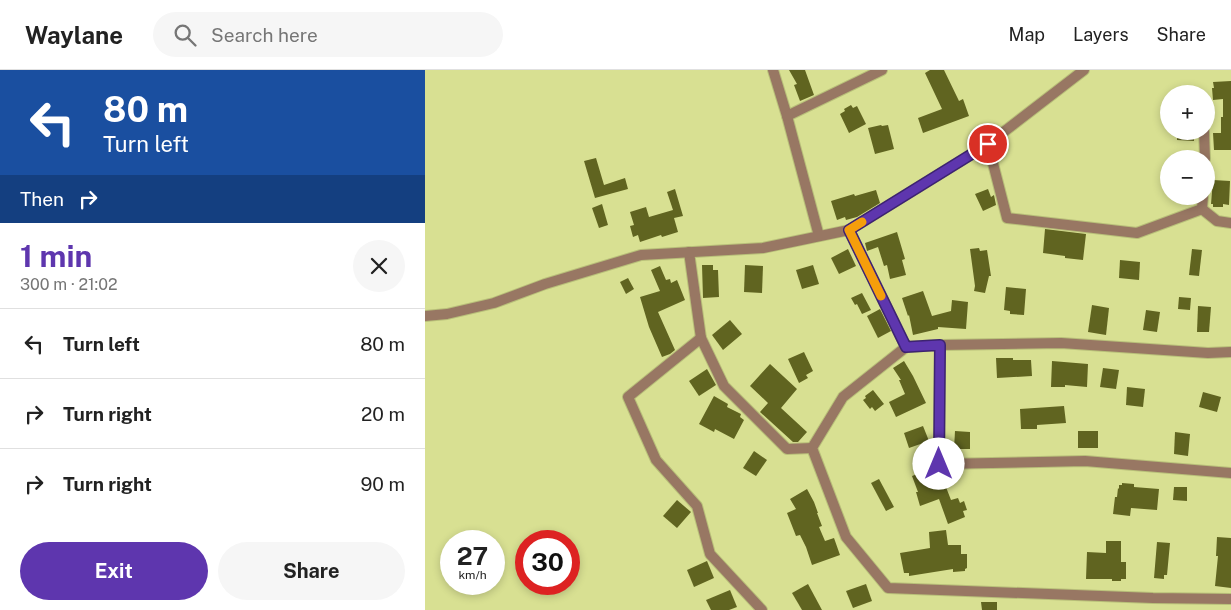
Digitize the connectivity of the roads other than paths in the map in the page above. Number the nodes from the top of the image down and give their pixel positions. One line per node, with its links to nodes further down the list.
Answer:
1 (773, 70): 4 (street)
2 (883, 70): 4 (street)
3 (1084, 70): 5 (street)
4 (787, 116): 10 (street)
5 (988, 144): 7 (street); 9 (street)
6 (1202, 205): 7 (street)
7 (1202, 209): 8 (street)
8 (1231, 224)
9 (849, 230): 10 (street); 15 (street)
10 (819, 236): 11 (street)
11 (689, 252): 12 (street); 13 (street)
12 (425, 316)
13 (701, 338): 17 (street); 20 (street)
14 (940, 345): 15 (street); 16 (street); 18 (street)
15 (906, 347): 17 (street)
16 (1231, 352)
17 (812, 448): 19 (street)
18 (1231, 474)
19 (1231, 599)
20 (762, 610)

